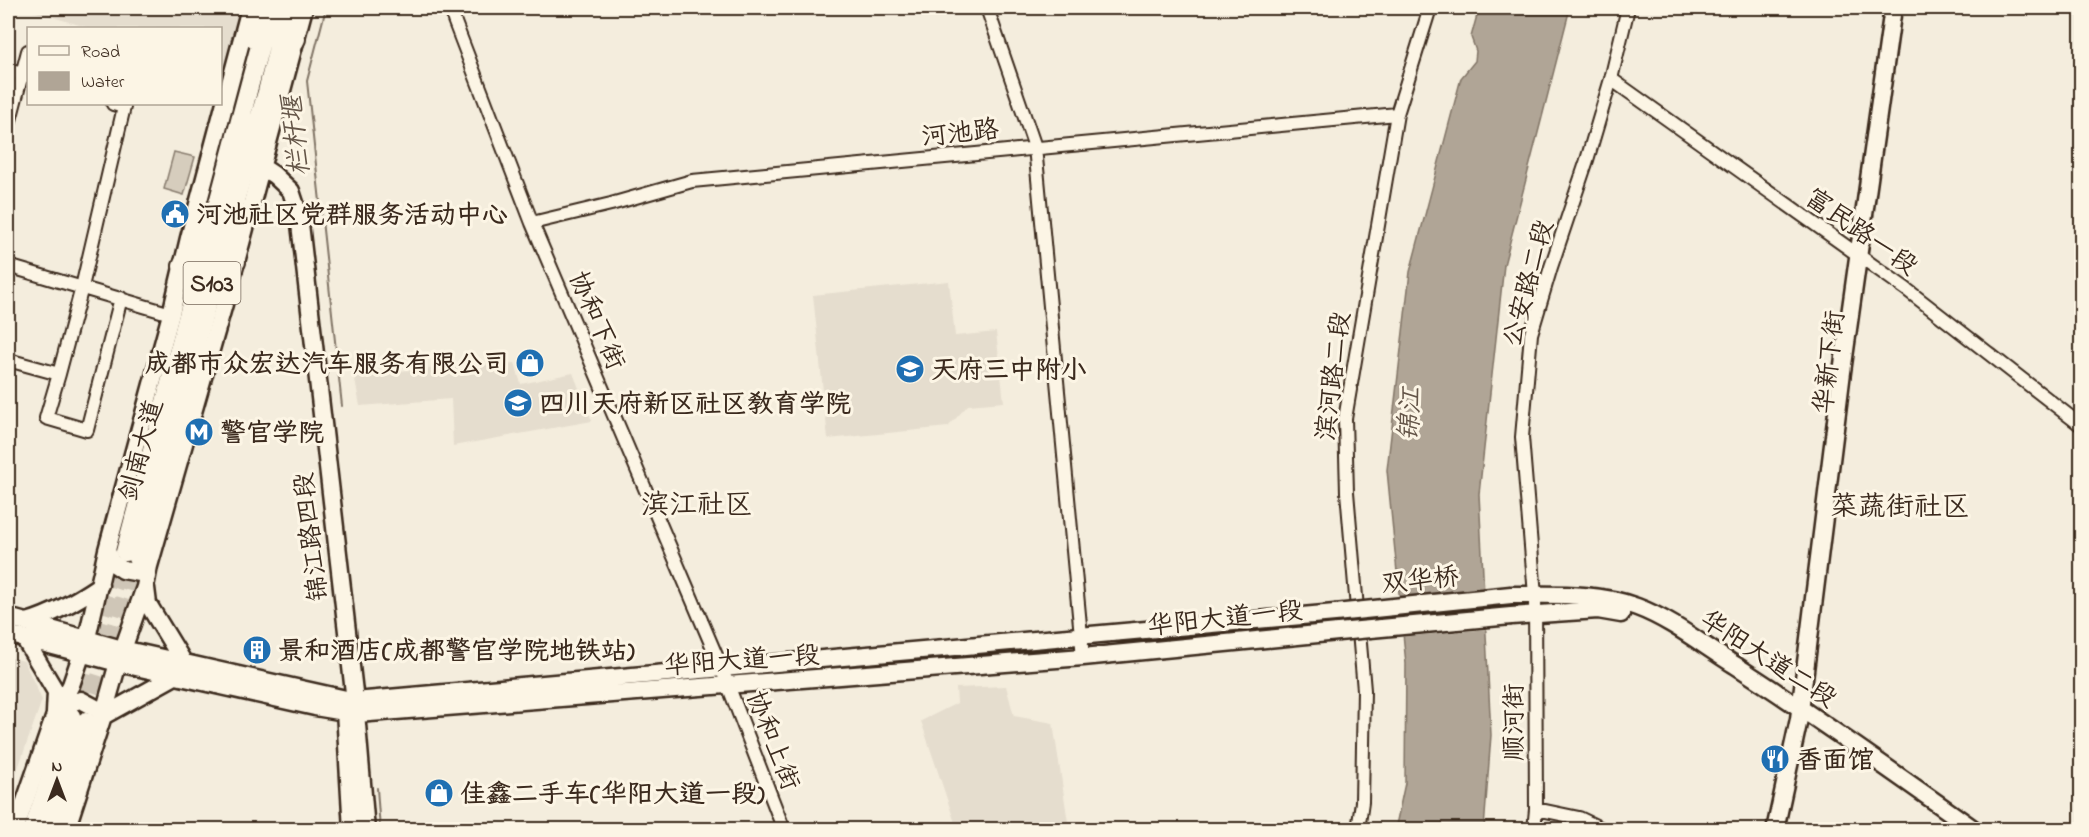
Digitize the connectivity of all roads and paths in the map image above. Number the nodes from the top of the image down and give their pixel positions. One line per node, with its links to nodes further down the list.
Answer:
1 (250, 8): 31 (main road)
2 (256, 8): 15 (highway)
3 (270, 8): 15 (highway, 剑南大道 / S103)
4 (288, 8): 18 (highway, 剑南大道 / S103)
5 (304, 8): 12 (main road)
6 (453, 8): 27 (street, 协和下街)
7 (987, 8): 22 (street)
8 (1430, 8): 20 (street, 滨河路二段)
9 (1628, 8): 17 (street, 公安路二段)
10 (1893, 8): 28 (main road)
11 (1902, 8): 28 (main road)
12 (296, 39): 18 (highway); 23 (main road)
13 (27, 59): 16 (street)
14 (8, 70): 16 (street)
15 (252, 74): 24 (highway, 剑南大道 / S103)
16 (25, 75): 21 (street)
17 (1611, 79): 28 (street, 富民路一段); 42 (street, 公安路二段)
18 (267, 92): 26 (highway, 剑南大道 / S103)
19 (116, 105): 32 (street)
20 (1397, 114): 22 (street, 河池路); 67 (street, 滨河路二段)
21 (8, 128)
22 (1035, 147): 27 (street, 河池路); 48 (street)
23 (262, 167): 25 (main road); 56 (main road, 锦江路四段)
24 (223, 179): 31 (highway); 38 (highway, 剑南大道 / S103)
25 (257, 185): 29 (main road); 56 (main road, 锦江路四段)
26 (236, 197): 29 (highway); 38 (highway, 剑南大道 / S103)
27 (532, 223): 53 (street, 协和下街)
28 (1862, 260): 37 (street, 富民路一段); 58 (main road)
29 (236, 262): 38 (main road)
30 (8, 266): 32 (street)
31 (182, 266): 34 (main road)
32 (82, 287): 33 (street); 36 (street)
33 (121, 298): 34 (street); 36 (street)
34 (171, 314): 38 (main road)
35 (8, 360): 36 (street)
36 (59, 374)
37 (2082, 426)
38 (130, 556): 39 (main road); 40 (main road)
39 (100, 585): 47 (main road); 49 (main road)
40 (145, 587): 51 (main road); 54 (main road)
41 (1511, 595): 42 (main road, 华阳大道二段); 43 (main road, 双华桥, bridge)
42 (1535, 595): 44 (street, 公安路二段); 58 (main road, 华阳大道二段)
43 (1335, 613): 48 (main road, 华阳大道一段)
44 (1535, 615): 45 (main road, 华阳大道二段); 58 (main road, 华阳大道二段); 59 (street, 顺河街)
45 (1511, 616): 52 (main road, 华阳大道一段, bridge)
46 (8, 617): 47 (main road)
47 (20, 631): 49 (main road); 50 (main road); 57 (main road)
48 (1080, 635): 52 (street); 53 (main road, 华阳大道一段)
49 (87, 638): 50 (main road); 51 (main road)
50 (82, 655): 51 (main road); 57 (main road)
51 (120, 656): 54 (main road, 华阳大道一段); 57 (main road)
52 (1083, 657): 55 (main road, 华阳大道一段)
53 (722, 668): 55 (street, 协和上街); 56 (main road, 华阳大道一段)
54 (179, 669): 56 (main road, 华阳大道一段); 57 (main road)
55 (729, 686): 56 (main road, 华阳大道一段); 66 (street, 协和上街)
56 (350, 707): 64 (main road); 65 (main road)
57 (75, 715): 60 (main road); 61 (highway); 62 (highway); 63 (main road)
58 (1804, 716): 70 (main road); 71 (main road); 72 (main road, 华阳大道二段); 73 (main road, 华阳大道二段)
59 (1536, 809): 68 (street, 顺河街); 69 (street)
60 (15, 830)
61 (33, 830)
62 (50, 830)
63 (66, 830)
64 (352, 830)
65 (366, 830)
66 (784, 830)
67 (1358, 830)
68 (1534, 830)
69 (1604, 830)
70 (1775, 830)
71 (1786, 830)
72 (1960, 830)
73 (1975, 830)

